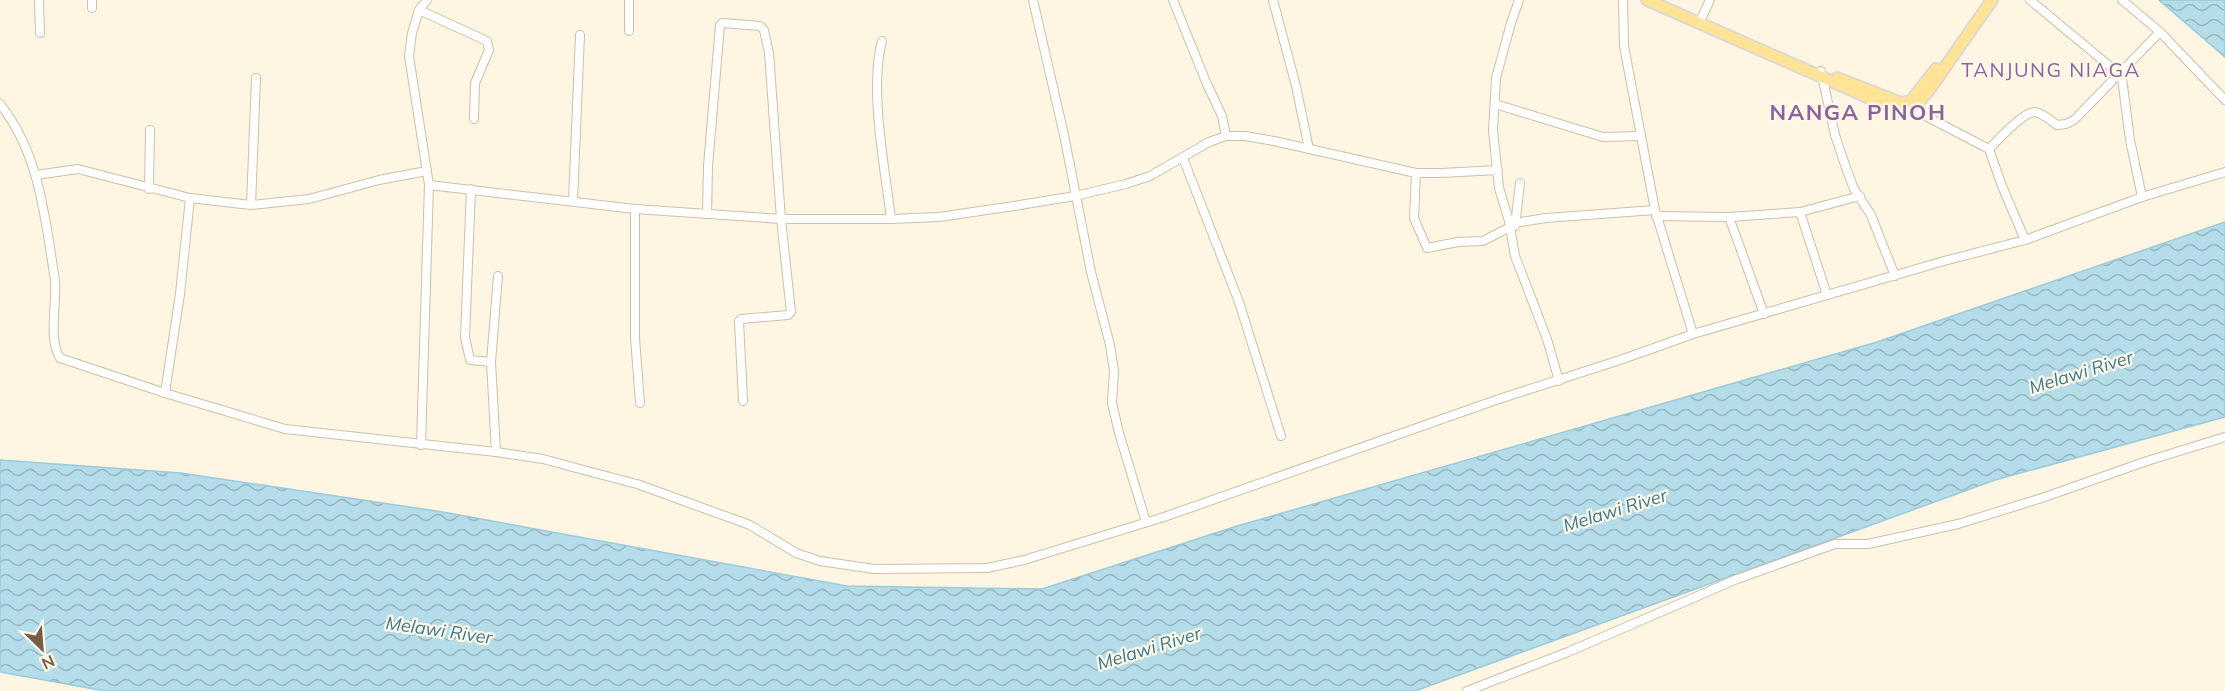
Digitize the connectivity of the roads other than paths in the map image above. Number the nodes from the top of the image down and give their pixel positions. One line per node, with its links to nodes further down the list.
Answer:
1 (39, 0): 20 (street)
2 (427, 0): 15 (street)
3 (629, 0): 18 (street)
4 (1033, 0): 46 (street)
5 (1173, 0): 32 (street)
6 (1273, 0): 34 (street)
7 (1519, 0): 28 (street)
8 (1623, 0): 33 (street)
9 (1647, 0): 24 (main road)
10 (1665, 0): 17 (main road)
11 (1710, 0): 17 (street)
12 (1992, 0): 16 (main road)
13 (2030, 0): 23 (street)
14 (2122, 0): 19 (street)
15 (419, 10): 30 (street); 38 (street)
16 (1981, 13): 24 (main road); 29 (main road)
17 (1702, 17): 24 (main road)
18 (629, 31)
19 (2160, 32): 23 (street); 26 (street)
20 (40, 33)
21 (580, 34): 50 (street)
22 (882, 41): 58 (street)
23 (2118, 73): 35 (street); 48 (street)
24 (1821, 74): 29 (main road); 47 (street)
25 (256, 78): 51 (street)
26 (2225, 100)
27 (0, 104): 41 (street)
28 (1495, 105): 33 (street); 37 (street)
29 (1912, 109): 35 (street)
30 (474, 119)
31 (150, 130): 44 (street)
32 (1226, 135): 34 (street); 36 (street)
33 (1641, 136): 54 (street)
34 (1309, 149): 40 (street)
35 (1989, 149): 60 (street)
36 (1183, 158): 46 (street); 71 (street)
37 (1498, 170): 40 (street); 59 (street)
38 (427, 171): 43 (street); 51 (street)
39 (2225, 172): 48 (street)
40 (1416, 173): 59 (street)
41 (36, 175): 44 (street); 68 (street)
42 (1520, 183): 59 (street)
43 (429, 185): 45 (street); 73 (street)
44 (149, 189): 49 (street)
45 (471, 189): 50 (street); 66 (street)
46 (1075, 196): 58 (street); 75 (street)
47 (1860, 196): 53 (street); 62 (street)
48 (2142, 197): 60 (street)
49 (190, 198): 51 (street); 68 (street)
50 (573, 201): 52 (street)
51 (250, 205)
52 (635, 209): 55 (street); 70 (street)
53 (1800, 212): 56 (street); 63 (street)
54 (1655, 213): 56 (street); 59 (street); 65 (street)
55 (706, 214): 57 (street); 57 (street)
56 (1729, 217): 64 (street)
57 (781, 219): 58 (street); 69 (street)
58 (891, 219)
59 (1513, 222): 67 (street)
60 (2025, 240): 62 (street)
61 (498, 276): 66 (street)
62 (1895, 276): 63 (street)
63 (1827, 296): 64 (street)
64 (1764, 314): 65 (street)
65 (1693, 334): 67 (street)
66 (491, 362): 74 (street)
67 (1559, 381): 75 (street)
68 (165, 393): 73 (street)
69 (744, 401)
70 (640, 403)
71 (1281, 436)
72 (2225, 437): 76 (street)
73 (421, 445): 74 (street)
74 (496, 452): 75 (street)
75 (1146, 522)
76 (1491, 687): 77 (street)
77 (1467, 691)

